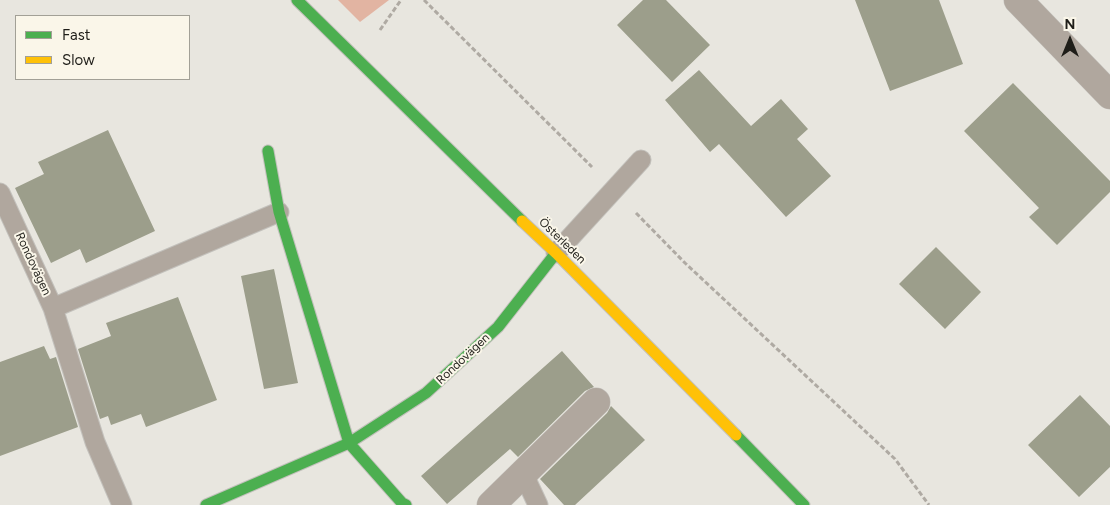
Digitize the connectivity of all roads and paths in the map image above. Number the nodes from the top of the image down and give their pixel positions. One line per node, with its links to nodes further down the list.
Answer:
1 (297, 0): 10 (street, Österleden)
2 (424, 0): 7 (path)
3 (1018, 0): 4 (street)
4 (1110, 95)
5 (268, 150): 9 (street)
6 (641, 160): 7 (lane)
7 (614, 190): 10 (lane); 21 (path)
8 (0, 193): 11 (lane, Rondovägen)
9 (279, 212): 11 (lane, Rondovägen); 13 (street)
10 (556, 253): 13 (street, Rondovägen); 20 (street, Österleden)
11 (53, 308): 15 (lane, Rondovägen)
12 (596, 402): 14 (street)
13 (349, 443): 16 (street, Rondovägen); 17 (street)
14 (523, 473): 18 (street); 19 (lane)
15 (122, 505)
16 (206, 505)
17 (406, 505)
18 (491, 505)
19 (538, 505)
20 (804, 505)
21 (929, 505)

